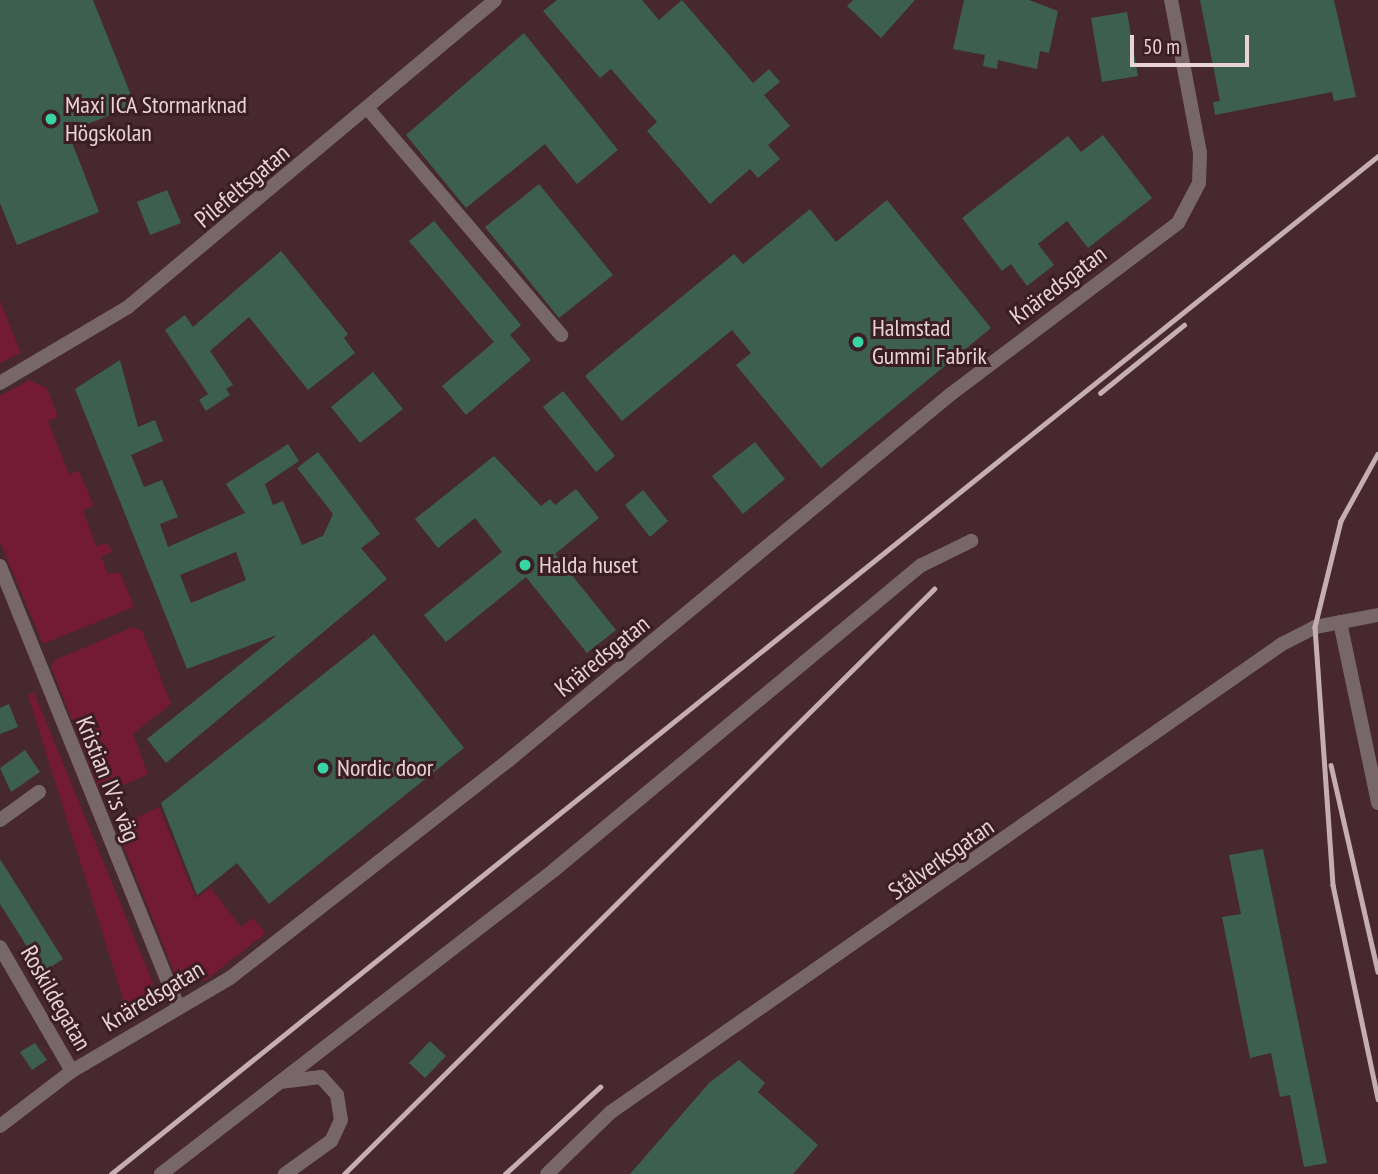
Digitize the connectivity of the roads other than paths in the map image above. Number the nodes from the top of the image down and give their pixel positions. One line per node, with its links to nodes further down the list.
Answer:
1 (1171, 0): 14 (street, Knäredsgatan)
2 (486, 3): 3 (street, Pilefeltsgatan)
3 (369, 110): 4 (street); 5 (street, Pilefeltsgatan)
4 (561, 335)
5 (0, 383)
6 (971, 541): 16 (street)
7 (0, 566): 14 (street, Kristian IV:s väg)
8 (1378, 615): 9 (street, Stålverksgatan)
9 (1340, 622): 11 (street); 20 (street, Stålverksgatan)
10 (39, 792): 12 (street)
11 (1378, 803)
12 (0, 820)
13 (0, 947): 15 (street, Roskildegatan)
14 (178, 1007): 15 (street, Knäredsgatan)
15 (72, 1072): 17 (street, Knäredsgatan)
16 (279, 1082): 18 (street); 19 (street)
17 (0, 1126)
18 (161, 1174)
19 (285, 1174)
20 (547, 1174)

